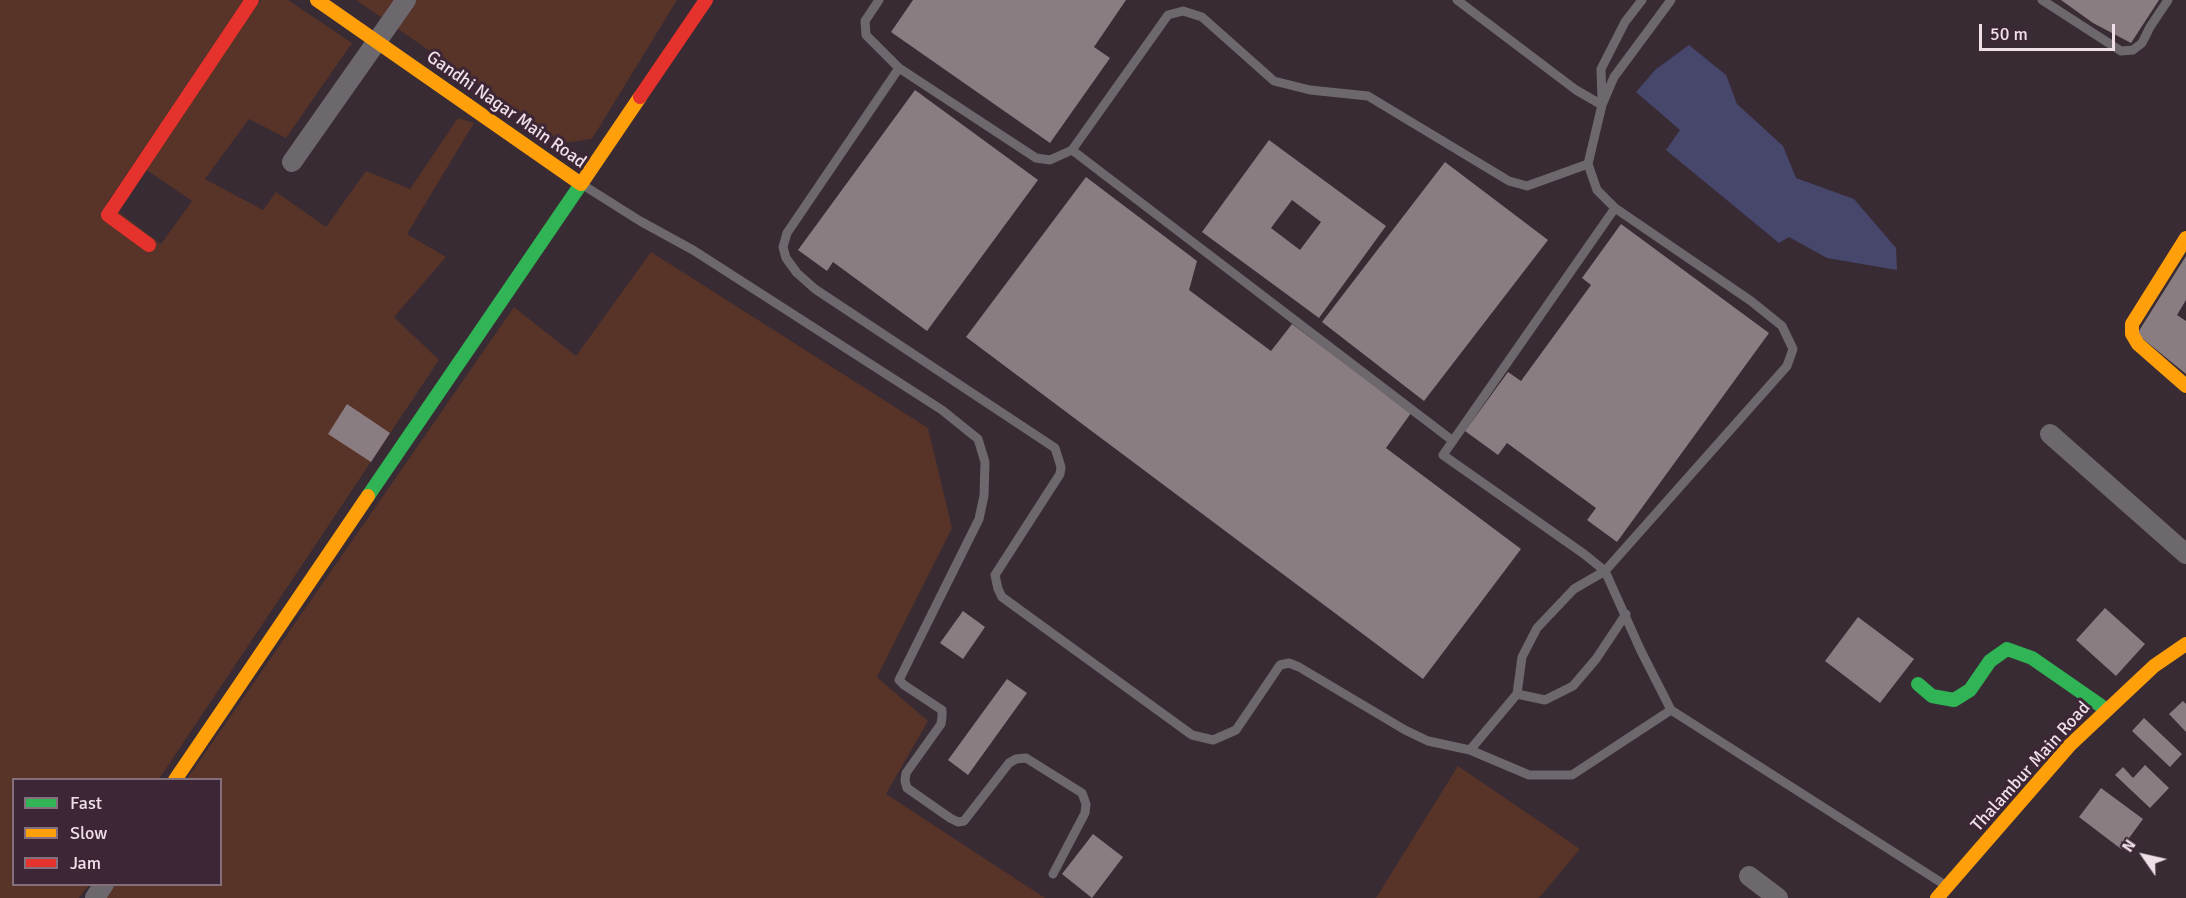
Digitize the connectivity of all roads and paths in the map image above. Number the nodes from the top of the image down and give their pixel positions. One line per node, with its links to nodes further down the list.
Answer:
1 (252, 0): 20 (street)
2 (317, 0): 11 (street, Gandhi Nagar Main Road)
3 (406, 0): 11 (street)
4 (706, 0): 17 (street, Gandhi Nagar Main Road)
5 (879, 0): 12 (lane)
6 (1457, 0): 13 (lane)
7 (1642, 0): 13 (lane)
8 (1671, 0): 13 (lane)
9 (2042, 0): 10 (lane)
10 (2168, 0)
11 (376, 42): 15 (street); 17 (street, Gandhi Nagar Main Road)
12 (899, 68): 14 (lane); 32 (lane)
13 (1602, 105): 16 (lane)
14 (1072, 150): 16 (lane); 23 (lane)
15 (292, 162)
16 (1588, 164): 18 (lane)
17 (581, 184): 33 (street); 34 (lane)
18 (1615, 208): 23 (lane); 25 (lane)
19 (2186, 238): 21 (street)
20 (149, 245)
21 (2186, 386)
22 (2050, 434): 24 (street)
23 (1453, 441): 25 (lane)
24 (2186, 554)
25 (1605, 571): 26 (lane); 29 (lane)
26 (1626, 614): 29 (lane); 30 (lane)
27 (2185, 646): 31 (street, Thalambur Main Road)
28 (1918, 684): 31 (street)
29 (1517, 694): 32 (lane)
30 (1671, 710): 32 (lane); 36 (lane)
31 (2107, 710): 36 (street, Thalambur Main Road)
32 (1470, 750)
33 (176, 778)
34 (1053, 874)
35 (1749, 876): 37 (street)
36 (1948, 886): 38 (street, Thalambur Main Road)
37 (1778, 898)
38 (1936, 898)

